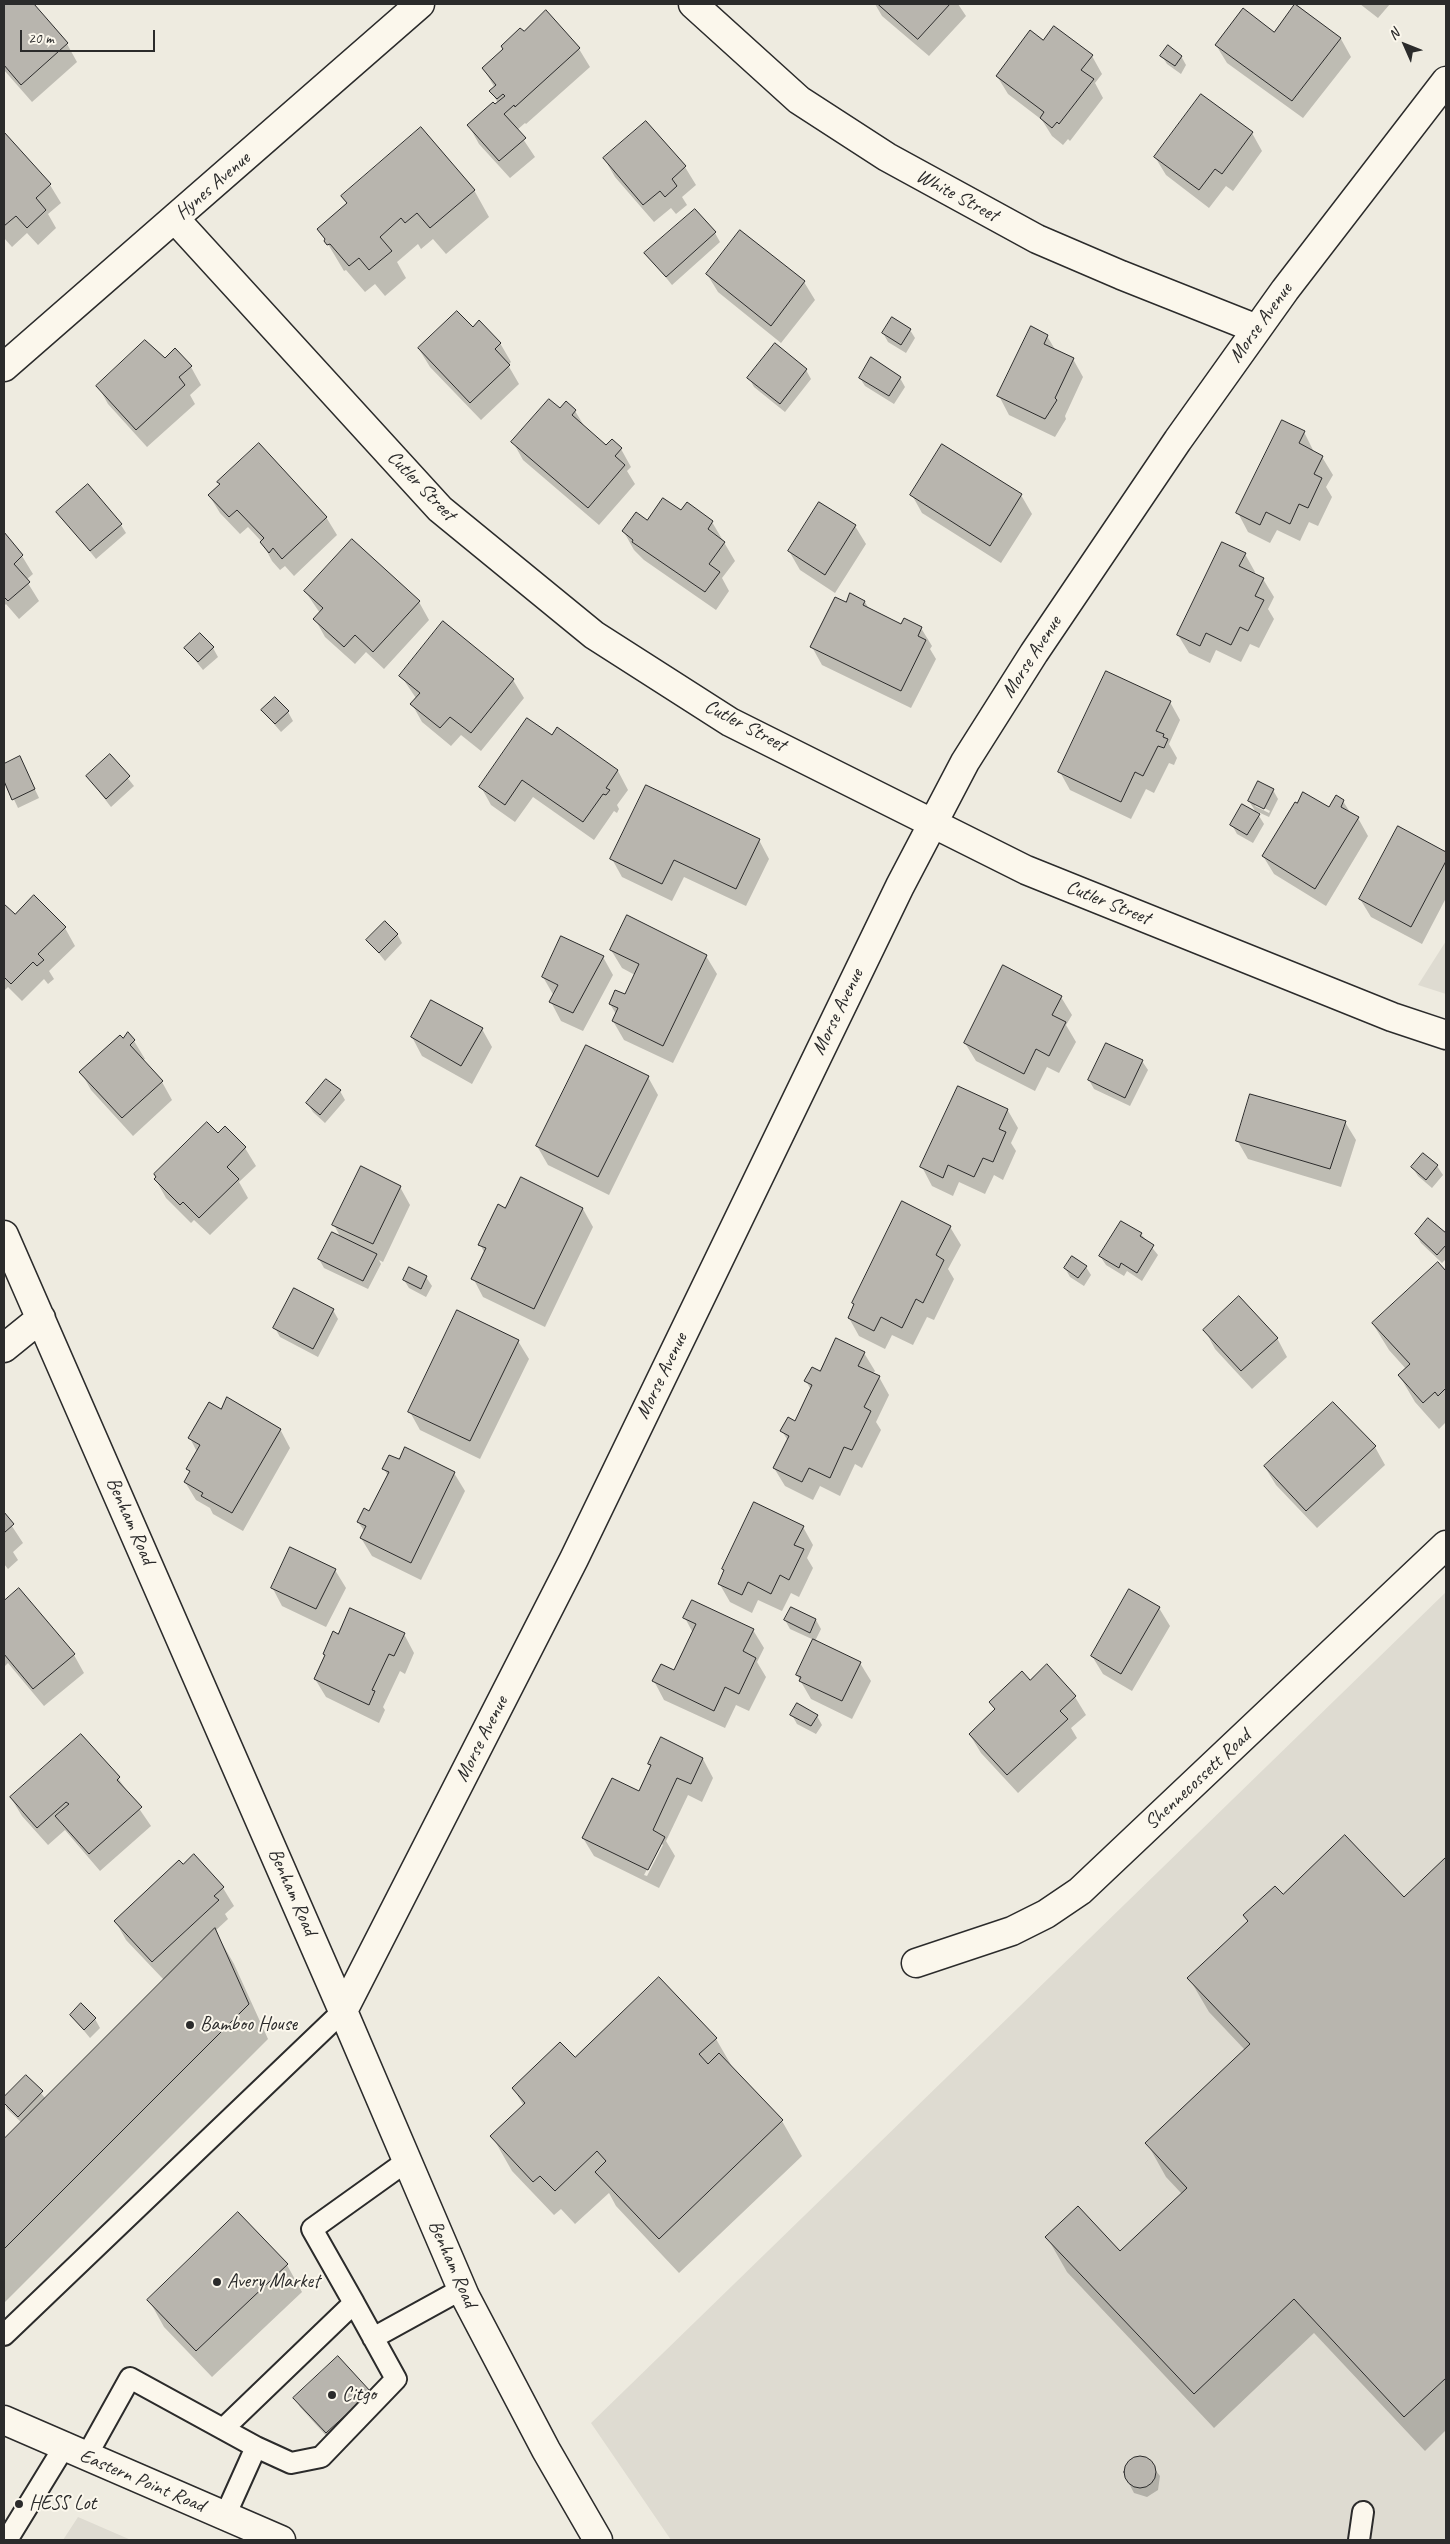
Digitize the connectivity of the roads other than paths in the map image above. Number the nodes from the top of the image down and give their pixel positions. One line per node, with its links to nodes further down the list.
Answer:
1 (420, 4): 4 (street, Hynes Avenue)
2 (693, 4): 5 (street, White Street)
3 (1446, 81): 5 (street, Morse Avenue)
4 (175, 219): 6 (street, Hynes Avenue); 7 (street, Cutler Street)
5 (1257, 329): 7 (street, Morse Avenue)
6 (4, 367)
7 (932, 822): 8 (street, Cutler Street); 14 (street, Morse Avenue)
8 (1446, 1035)
9 (4, 1235): 10 (street, Benham Road)
10 (41, 1318): 11 (street); 14 (street, Benham Road)
11 (4, 1348)
12 (1446, 1545): 13 (street, Shennecossett Road)
13 (916, 1963)
14 (344, 2011): 15 (street, Benham Road); 18 (lane)
15 (407, 2161): 16 (street, Benham Road); 17 (lane)
16 (462, 2289): 19 (lane); 28 (street, Benham Road)
17 (354, 2303): 19 (lane); 21 (lane)
18 (4, 2335)
19 (373, 2338): 22 (lane)
20 (4, 2420): 23 (street, Eastern Point Road)
21 (223, 2429): 22 (lane); 23 (lane)
22 (256, 2447): 25 (lane)
23 (75, 2452): 25 (street, Eastern Point Road); 26 (lane)
24 (1363, 2512): 29 (lane)
25 (225, 2516): 27 (street, Eastern Point Road)
26 (6, 2540)
27 (281, 2540)
28 (598, 2540)
29 (1359, 2540)

